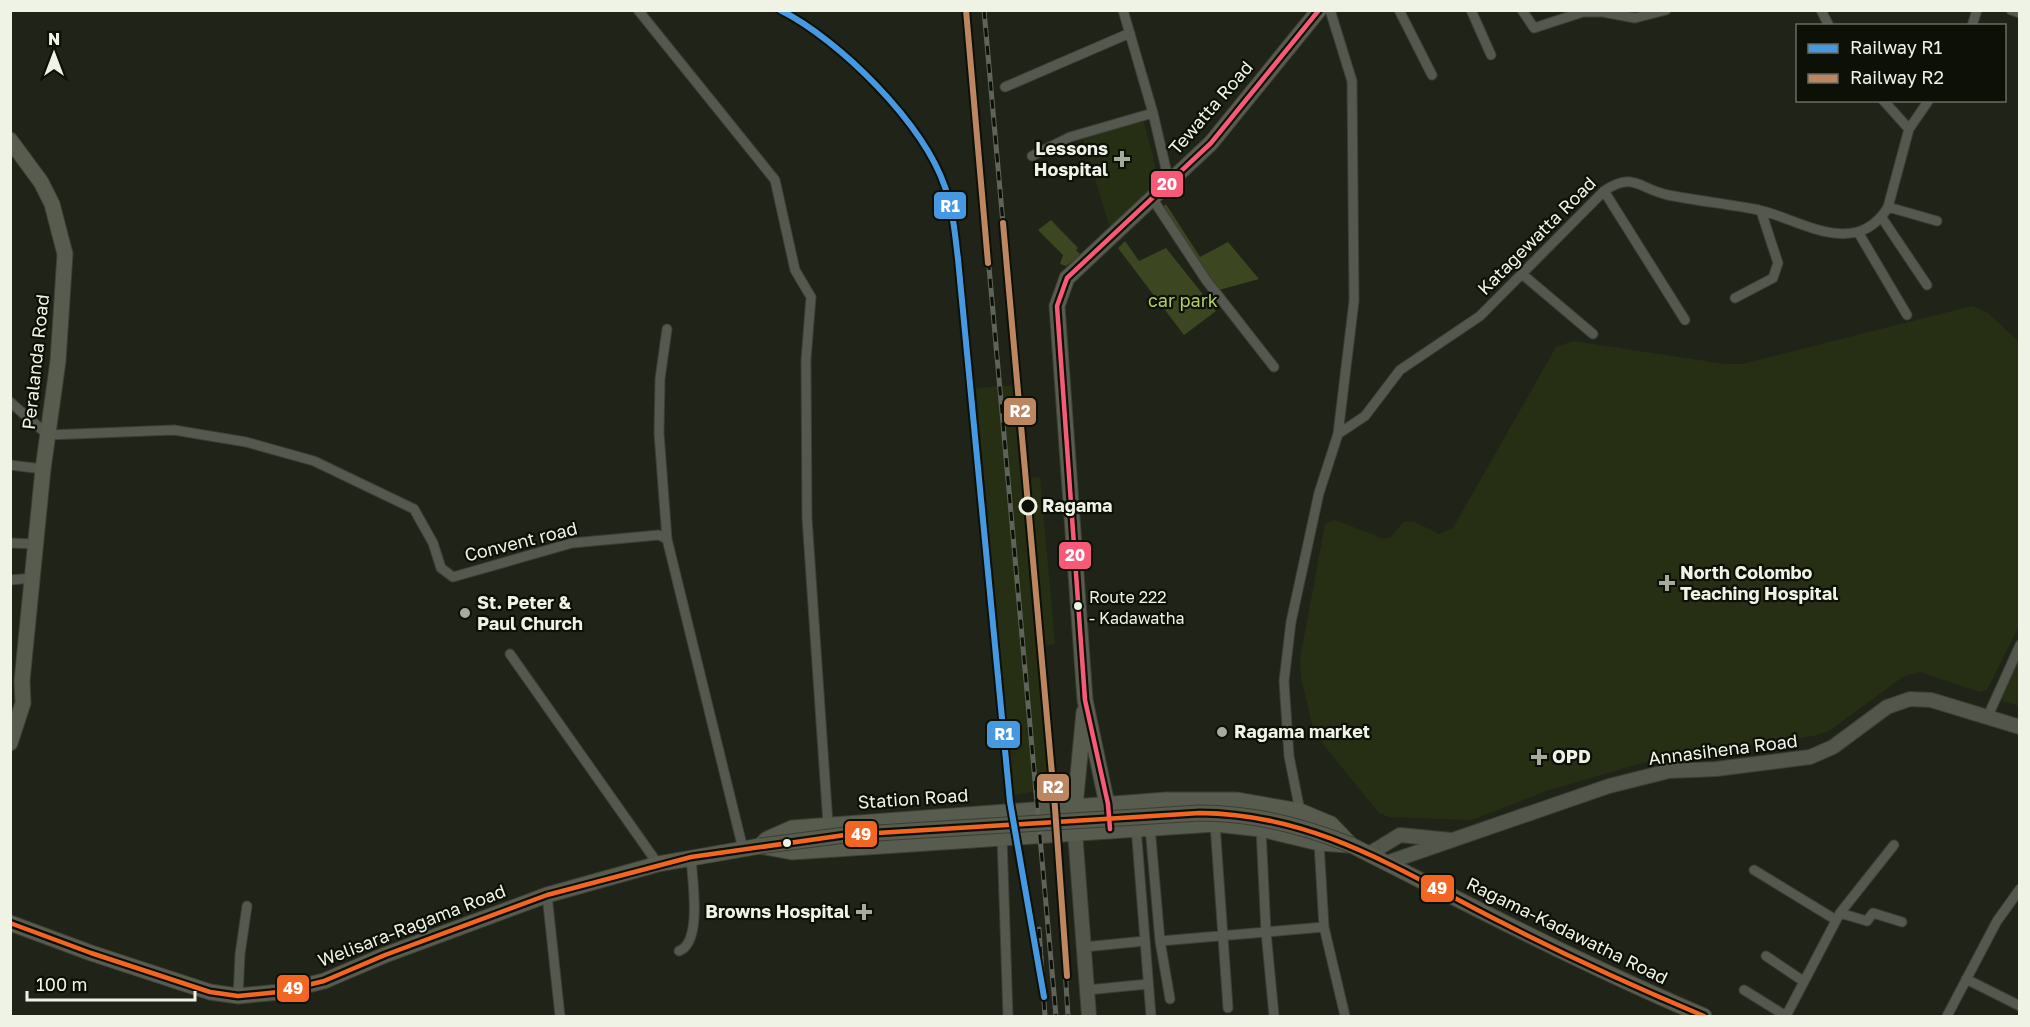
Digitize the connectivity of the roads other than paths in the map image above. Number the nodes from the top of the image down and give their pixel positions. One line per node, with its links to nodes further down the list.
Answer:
1 (638, 10): 59 (street)
2 (1123, 10): 13 (street)
3 (1319, 10): 23 (main road, Tewatta Road)
4 (1330, 10): 40 (street)
5 (1399, 10): 15 (street)
6 (1470, 10): 14 (street)
7 (1522, 10): 8 (street)
8 (1666, 10)
9 (1821, 10): 12 (street)
10 (2011, 10): 11 (street)
11 (2019, 13)
12 (1827, 24)
13 (1130, 33): 16 (street); 19 (street)
14 (1491, 55)
15 (1432, 75)
16 (1005, 87)
17 (1885, 102): 20 (street)
18 (1928, 102): 20 (street)
19 (1153, 113): 22 (street); 23 (street)
20 (1909, 129): 26 (street)
21 (10, 140): 41 (main road, Peralanda Road)
22 (1032, 156)
23 (1169, 182): 25 (main road, Tewatta Road)
24 (1604, 191): 27 (street, Katagewatta Road); 31 (street, Katagewatta Road); 35 (street)
25 (1152, 198): 38 (street); 52 (main road, Tewatta Road)
26 (1888, 207): 28 (street); 29 (street)
27 (1761, 211): 30 (street, Katagewatta Road); 33 (street)
28 (1882, 218): 30 (street); 32 (street)
29 (1937, 221)
30 (1858, 232): 34 (street)
31 (1522, 273): 37 (street); 40 (street, Katagewatta Road)
32 (1927, 285)
33 (1735, 298)
34 (1907, 315)
35 (1685, 320)
36 (668, 329): 44 (street)
37 (1593, 334)
38 (1274, 367)
39 (10, 402): 41 (street)
40 (1338, 434): 58 (street)
41 (48, 435): 43 (main road, Peralanda Road); 44 (street, Convent road)
42 (10, 465): 43 (street)
43 (43, 469): 46 (main road, Peralanda Road)
44 (668, 539): 71 (street)
45 (10, 543): 46 (street)
46 (35, 543): 47 (main road, Peralanda Road)
47 (33, 578): 48 (street); 51 (main road, Peralanda Road)
48 (10, 580)
49 (2019, 645): 53 (street)
50 (510, 654): 75 (street)
51 (16, 680): 55 (main road, Peralanda Road)
52 (1085, 700): 56 (main road, Tewatta Road); 57 (main road, Tewatta Road)
53 (1987, 718): 54 (street, Annasihena Road); 66 (street, Annasihena Road)
54 (2019, 727)
55 (10, 743)
56 (1108, 804): 57 (main road, Station Road); 58 (main road, Station Road); 62 (main road, Tewatta Road)
57 (1073, 807): 59 (main road, Station Road); 64 (main road, Tewatta Road)
58 (1300, 811): 68 (main road, Station Road)
59 (828, 824): 70 (main road, Station Road)
60 (1215, 824): 61 (main road); 63 (main road); 85 (street)
61 (1143, 827): 62 (main road); 86 (street); 87 (street)
62 (1110, 829): 64 (main road)
63 (1261, 829): 67 (main road); 84 (street)
64 (1075, 832): 65 (main road); 88 (street)
65 (1002, 837): 70 (main road); 101 (street)
66 (1456, 840): 72 (street, Annasihena Road); 74 (street, Annasihena Road)
67 (1319, 843): 68 (main road); 83 (street)
68 (1351, 845): 70 (main road, Welisara-Ragama Road, bridge); 72 (main road, Ragama-Kadawatha Road)
69 (1894, 845): 80 (street)
70 (760, 846): 71 (main road, Welisara-Ragama Road)
71 (743, 849): 73 (main road, Welisara-Ragama Road)
72 (1369, 854): 74 (main road, Ragama-Kadawatha Road)
73 (691, 857): 75 (main road, Welisara-Ragama Road); 89 (street)
74 (1386, 863): 106 (main road, Ragama-Kadawatha Road)
75 (658, 864): 78 (main road, Welisara-Ragama Road)
76 (1754, 870): 80 (street)
77 (2019, 889): 91 (street)
78 (548, 895): 96 (main road, Welisara-Ragama Road); 100 (street)
79 (247, 906): 96 (street)
80 (1838, 916): 82 (street); 92 (street)
81 (10, 922): 96 (main road, Welisara-Ragama Road)
82 (1902, 922)
83 (1324, 927): 84 (street); 105 (street)
84 (1266, 932): 85 (street); 104 (street)
85 (1223, 936): 87 (street); 99 (street)
86 (1145, 941): 88 (street); 93 (street)
87 (1160, 941): 97 (street)
88 (1084, 947): 94 (street)
89 (679, 951)
90 (1766, 956): 92 (street)
91 (1966, 979): 98 (street); 107 (street)
92 (1803, 981): 95 (street)
93 (1148, 984): 94 (street); 103 (street)
94 (1087, 990): 102 (street)
95 (1744, 990)
96 (238, 996)
97 (1170, 999)
98 (2019, 1006)
99 (1228, 1008)
100 (560, 1017)
101 (1008, 1017)
102 (1089, 1017)
103 (1151, 1017)
104 (1274, 1017)
105 (1345, 1017)
106 (1704, 1017)
107 (1947, 1017)

